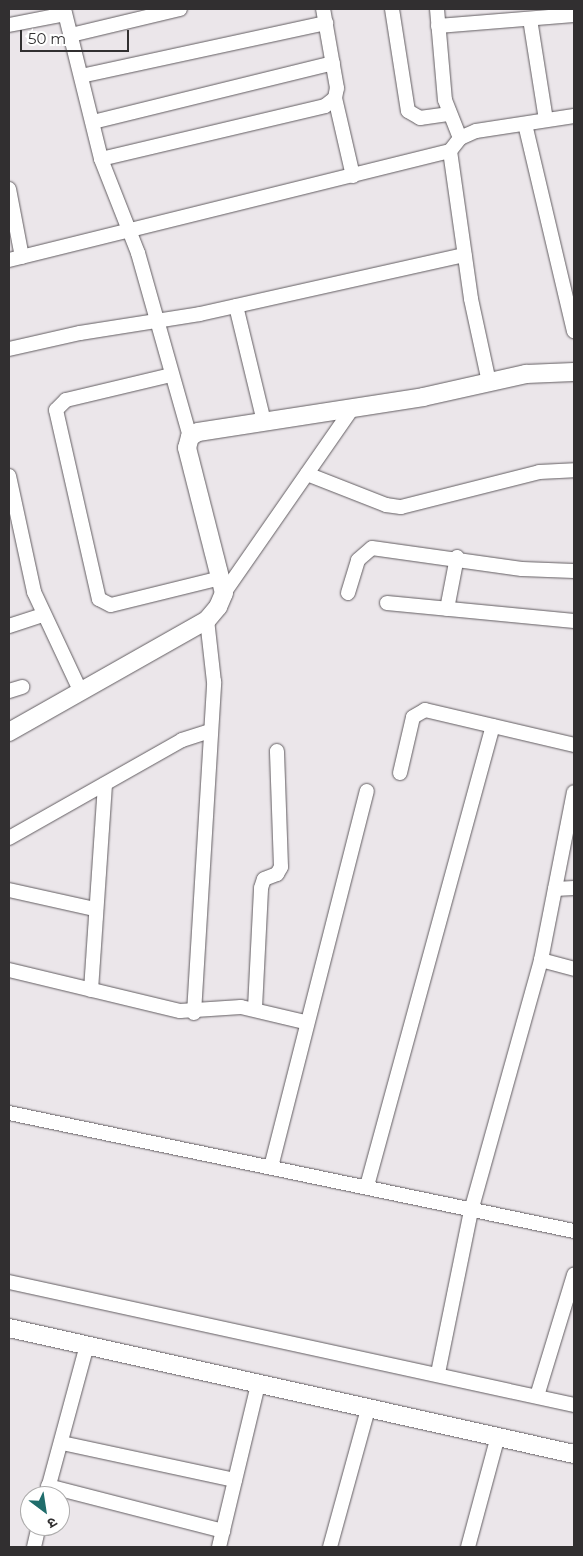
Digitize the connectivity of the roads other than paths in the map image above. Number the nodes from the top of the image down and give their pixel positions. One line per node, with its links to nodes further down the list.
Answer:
1 (180, 9): 12 (street)
2 (323, 9): 9 (street)
3 (392, 9): 16 (street)
4 (437, 9): 11 (street)
5 (574, 9): 7 (street)
6 (64, 11): 10 (street); 12 (street)
7 (574, 15): 8 (street)
8 (530, 19): 11 (street); 18 (street)
9 (326, 23): 13 (street); 14 (street)
10 (9, 25)
11 (438, 26): 16 (street)
12 (71, 35): 14 (street)
13 (333, 63): 15 (street); 19 (street)
14 (82, 76): 19 (street)
15 (335, 98): 23 (street); 24 (street)
16 (448, 114): 21 (street)
17 (574, 116): 18 (street)
18 (546, 120): 20 (street)
19 (94, 122): 23 (street)
20 (525, 124): 21 (street); 31 (street)
21 (460, 138): 22 (street)
22 (450, 151): 24 (street); 27 (street)
23 (101, 159): 26 (street)
24 (353, 176): 26 (street)
25 (9, 189): 28 (street)
26 (128, 230): 28 (street); 30 (street)
27 (464, 255): 29 (street); 35 (street)
28 (15, 259)
29 (236, 306): 30 (street); 37 (street)
30 (155, 322): 32 (street); 34 (street)
31 (574, 331)
32 (9, 349)
33 (574, 372): 35 (street)
34 (171, 375): 38 (street); 44 (street)
35 (489, 382): 36 (street)
36 (352, 409): 37 (street); 40 (street)
37 (264, 422): 38 (street)
38 (190, 437): 44 (street)
39 (574, 470): 40 (street)
40 (307, 474): 44 (street)
41 (9, 476): 48 (street)
42 (457, 558): 43 (street); 45 (street); 47 (street)
43 (574, 571)
44 (223, 585): 49 (street)
45 (348, 593)
46 (387, 604): 47 (street)
47 (447, 609): 50 (street)
48 (42, 615): 51 (street); 52 (street)
49 (207, 620): 52 (street); 54 (street)
50 (574, 621)
51 (9, 626)
52 (80, 690): 55 (street)
53 (493, 726): 56 (street); 58 (street); 76 (street)
54 (210, 731): 59 (street); 72 (street)
55 (9, 732)
56 (574, 745)
57 (277, 751): 71 (street)
58 (400, 773)
59 (105, 784): 62 (street); 66 (street)
60 (367, 791): 73 (street)
61 (574, 799): 64 (street)
62 (9, 838)
63 (574, 888): 64 (street)
64 (555, 889): 67 (street)
65 (9, 890): 66 (street)
66 (95, 909): 70 (street)
67 (541, 960): 68 (street); 77 (street)
68 (574, 969)
69 (9, 970): 70 (street)
70 (91, 990): 72 (street)
71 (255, 1008): 72 (street); 73 (street)
72 (194, 1013)
73 (305, 1022): 75 (street)
74 (9, 1113): 75 (street)
75 (271, 1167): 76 (street)
76 (367, 1186): 77 (street)
77 (472, 1211): 78 (street); 83 (street)
78 (574, 1231)
79 (574, 1275): 85 (street)
80 (9, 1282): 83 (street)
81 (9, 1328): 82 (street)
82 (87, 1345): 84 (street); 89 (street)
83 (438, 1373): 85 (street)
84 (258, 1384): 87 (street); 91 (street)
85 (537, 1396): 86 (street)
86 (574, 1405)
87 (368, 1409): 88 (street); 96 (street)
88 (498, 1436): 90 (street); 97 (street)
89 (62, 1443): 91 (street); 92 (street)
90 (574, 1454)
91 (235, 1480): 94 (street)
92 (49, 1486)
93 (70, 1496): 94 (street)
94 (223, 1531): 95 (street)
95 (219, 1547)
96 (330, 1547)
97 (468, 1547)

